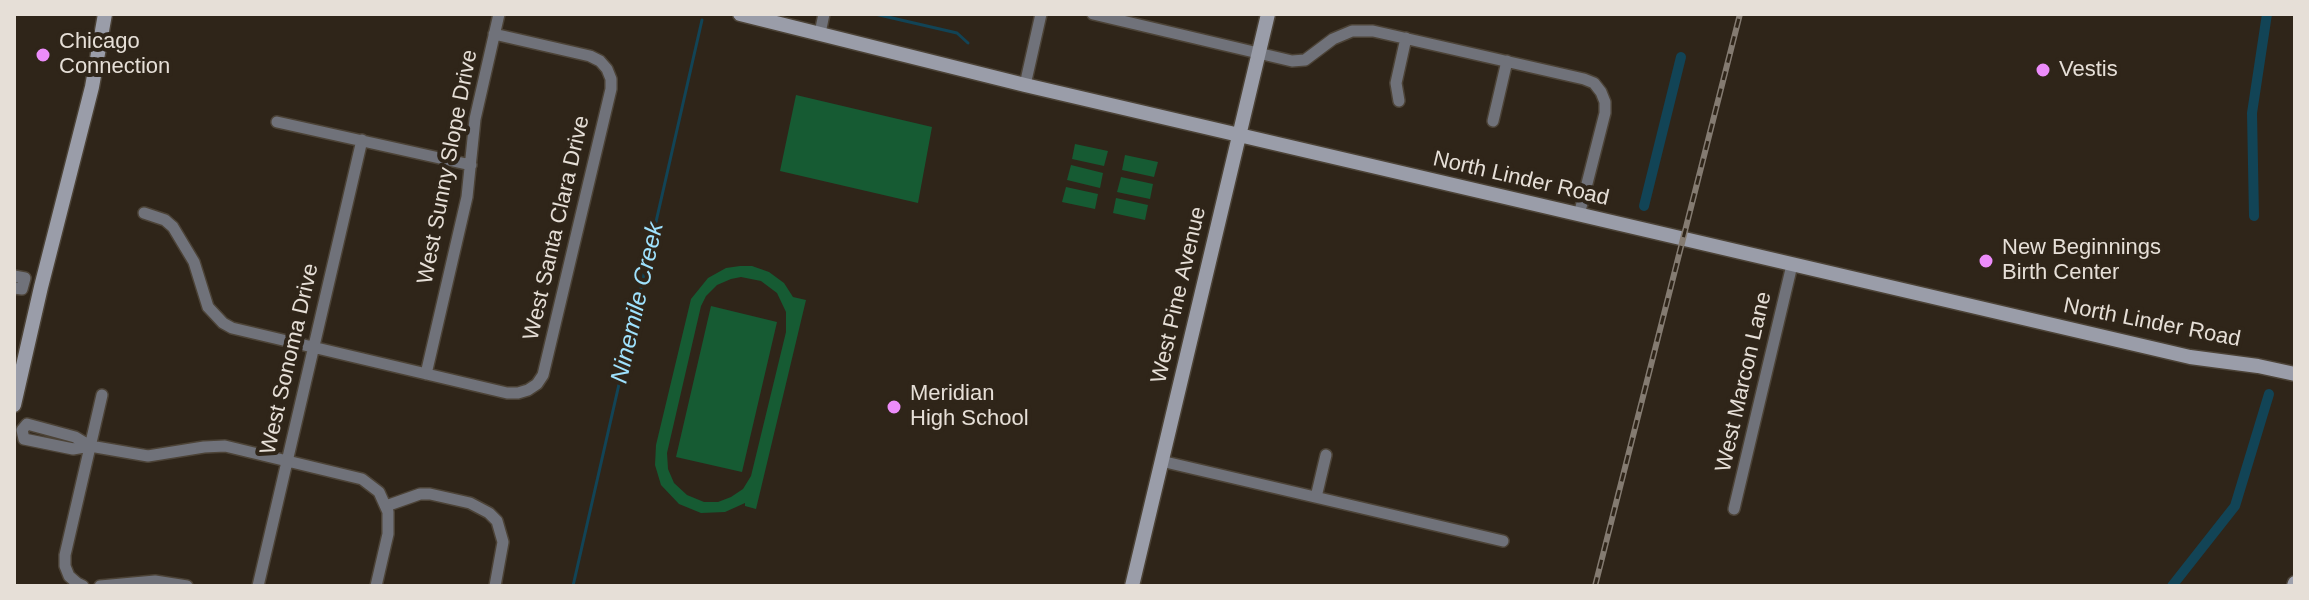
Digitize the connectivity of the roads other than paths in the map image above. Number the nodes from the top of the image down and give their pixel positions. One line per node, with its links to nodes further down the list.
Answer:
1 (105, 14): 24 (main road)
2 (499, 14): 9 (street, West Sunny Slope Drive)
3 (740, 14): 8 (main road, North Linder Road)
4 (824, 14): 8 (street)
5 (1041, 14): 13 (street)
6 (1093, 14): 11 (street)
7 (1268, 14): 11 (main road, West Pine Avenue)
8 (820, 33): 13 (main road, North Linder Road)
9 (494, 34): 19 (street, West Sunny Slope Drive); 26 (street, West Santa Clara Drive)
10 (1406, 38): 11 (street); 12 (street); 14 (street)
11 (1259, 53): 17 (main road, West Pine Avenue)
12 (1507, 61): 15 (street); 21 (street)
13 (1025, 85): 17 (main road, North Linder Road)
14 (1399, 101)
15 (1493, 121)
16 (277, 122): 18 (street)
17 (1239, 136): 21 (main road, North Linder Road); 34 (main road, West Pine Avenue)
18 (362, 140): 19 (street); 25 (street, West Sonoma Drive)
19 (471, 165): 26 (street, West Sunny Slope Drive)
20 (144, 213): 25 (street)
21 (1579, 215): 22 (main road, North Linder Road)
22 (1792, 265): 27 (main road, North Linder Road); 37 (street, West Marcon Lane)
23 (18, 282): 24 (street)
24 (41, 287): 29 (main road)
25 (314, 348): 26 (street); 33 (street, West Sonoma Drive)
26 (426, 374)
27 (2295, 374)
28 (102, 395): 31 (street)
29 (14, 405)
30 (18, 429): 31 (street)
31 (90, 446): 33 (street); 39 (street)
32 (1326, 455): 35 (street)
33 (287, 460): 36 (street); 42 (street, West Sonoma Drive)
34 (1161, 461): 35 (street); 45 (main road, West Pine Avenue)
35 (1316, 497): 38 (street)
36 (386, 506): 43 (street); 44 (street)
37 (1734, 509)
38 (1503, 541)
39 (83, 586)
40 (100, 586): 41 (street)
41 (187, 586)
42 (258, 586)
43 (376, 586)
44 (495, 586)
45 (1132, 586)

